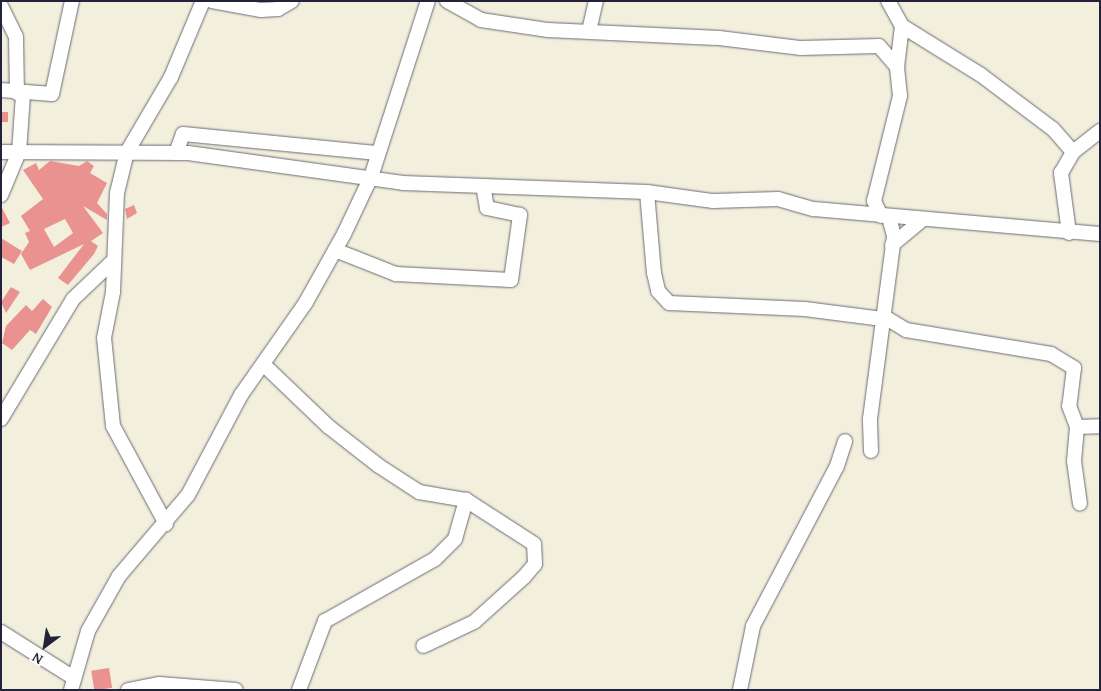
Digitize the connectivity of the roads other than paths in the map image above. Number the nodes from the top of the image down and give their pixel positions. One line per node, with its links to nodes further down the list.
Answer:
1 (72, 1): 14 (street)
2 (203, 1): 18 (street)
3 (212, 1): 4 (street)
4 (292, 1)
5 (428, 1): 21 (street)
6 (447, 1): 11 (street)
7 (596, 1): 11 (street)
8 (888, 1): 10 (street)
9 (1, 6): 14 (street)
10 (902, 26): 12 (street); 19 (street)
11 (589, 31): 12 (street)
12 (896, 67): 26 (street)
13 (1, 90): 14 (street)
14 (20, 94): 17 (street)
15 (1100, 131): 19 (street)
16 (1, 152): 17 (street)
17 (18, 152): 18 (street); 25 (street)
18 (127, 152): 20 (street); 32 (street)
19 (1073, 152): 28 (street)
20 (176, 153): 21 (street); 22 (street)
21 (378, 153): 22 (street)
22 (371, 177): 23 (street); 31 (street)
23 (483, 186): 24 (street); 31 (street)
24 (647, 192): 26 (street); 33 (street)
25 (1, 195)
26 (885, 217): 27 (street); 30 (street)
27 (923, 219): 28 (street); 30 (street)
28 (1068, 233): 29 (street)
29 (1100, 234)
30 (892, 245): 33 (street)
31 (335, 250): 34 (street)
32 (112, 262): 35 (street); 42 (street)
33 (883, 318): 37 (street); 39 (street)
34 (263, 364): 40 (street); 42 (street)
35 (1, 419)
36 (1100, 426): 37 (street)
37 (1077, 427): 41 (street)
38 (845, 442): 51 (street)
39 (871, 451)
40 (466, 500): 44 (street); 50 (street)
41 (1080, 504)
42 (166, 524): 45 (street)
43 (1, 632): 45 (street)
44 (424, 646)
45 (73, 684)
46 (158, 687): 47 (street); 48 (street)
47 (215, 689): 49 (street)
48 (128, 690)
49 (236, 690)
50 (299, 690)
51 (740, 690)

